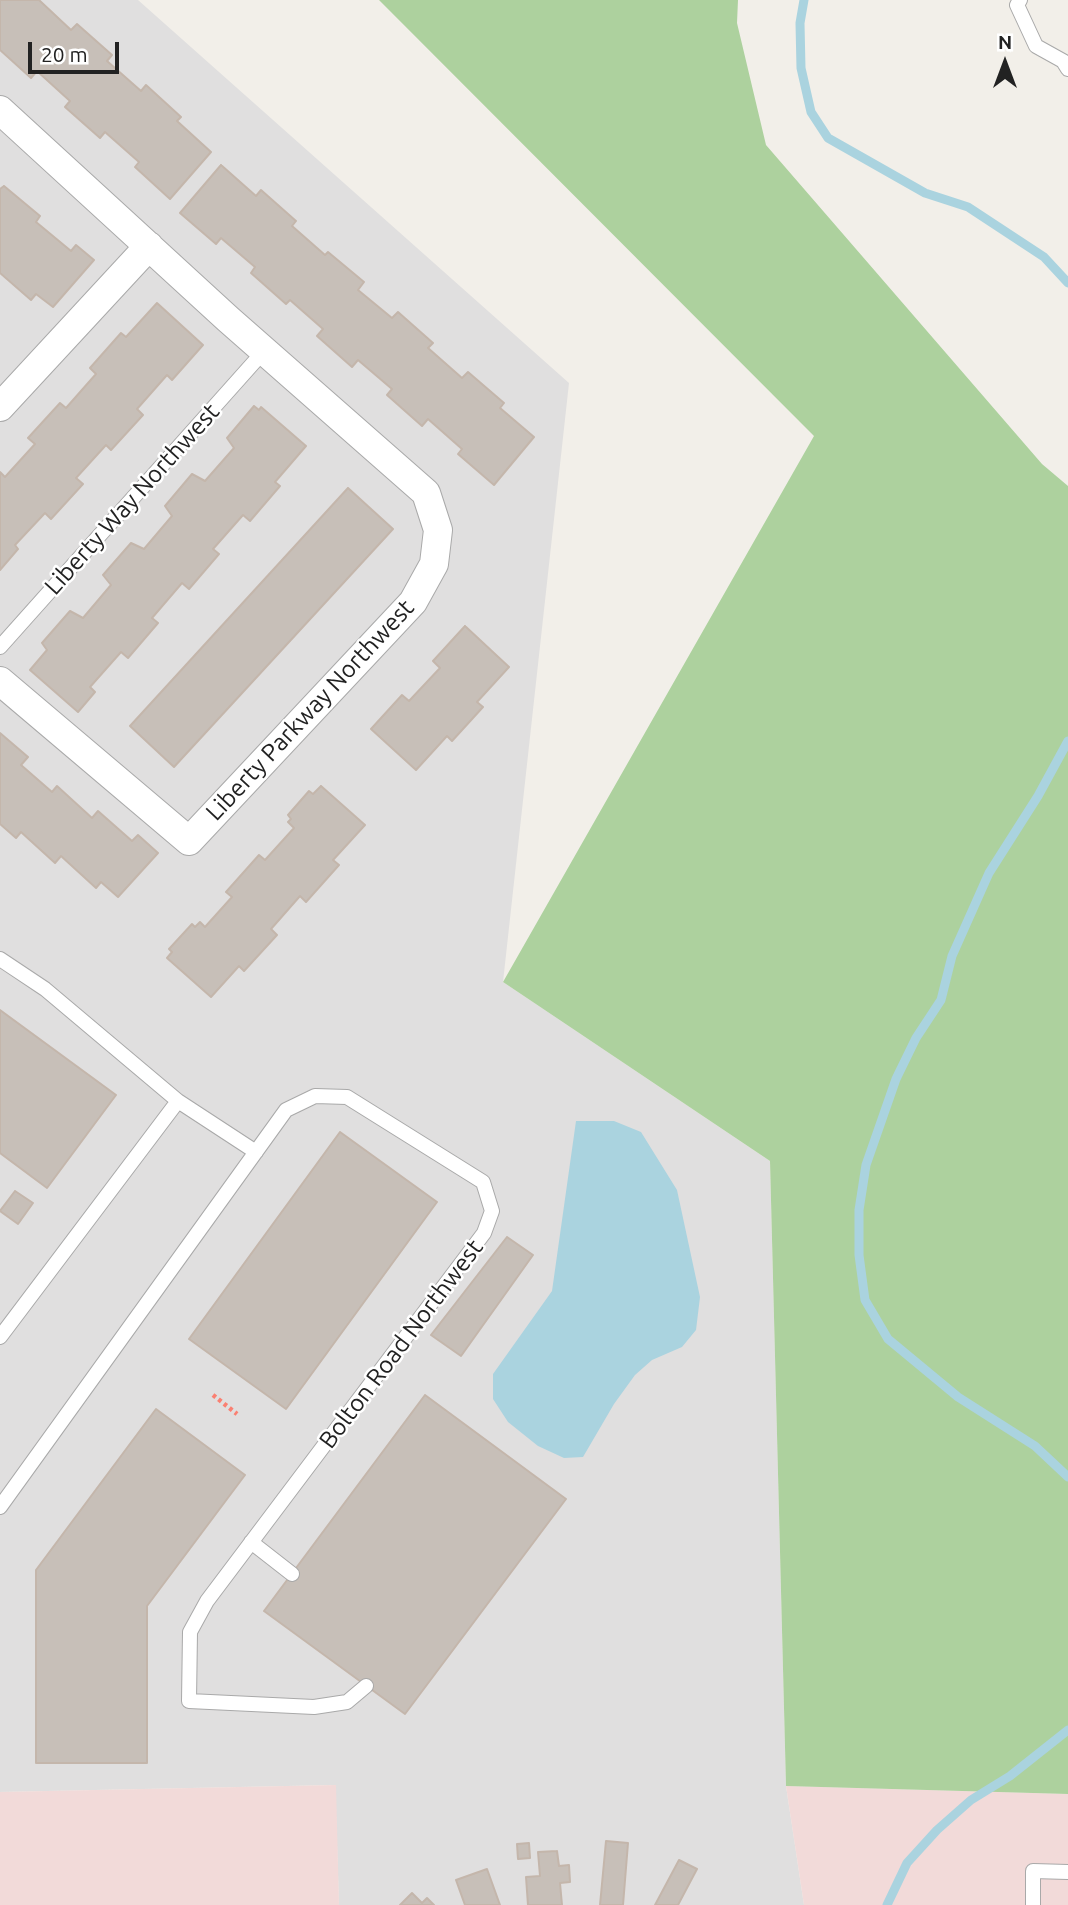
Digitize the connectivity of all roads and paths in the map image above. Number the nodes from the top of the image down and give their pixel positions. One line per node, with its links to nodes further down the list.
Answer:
1 (1020, 0): 2 (lane)
2 (1068, 69)
3 (0, 110): 4 (street, Liberty Parkway Northwest)
4 (149, 246): 5 (street, Liberty Parkway Northwest); 6 (street)
5 (264, 351): 7 (lane, Liberty Way Northwest); 8 (street, Liberty Parkway Northwest)
6 (0, 407)
7 (0, 647)
8 (0, 681)
9 (0, 959): 10 (lane)
10 (178, 1101): 11 (lane); 12 (lane)
11 (256, 1152): 15 (lane, Bolton Road Northwest); 16 (lane, Bolton Road Northwest)
12 (0, 1337)
13 (213, 1395): 14 (path)
14 (237, 1414)
15 (0, 1507)
16 (251, 1542): 17 (lane); 18 (lane, Bolton Road Northwest)
17 (292, 1574)
18 (366, 1686)
19 (1068, 1872): 20 (lane)
20 (1033, 1905)

